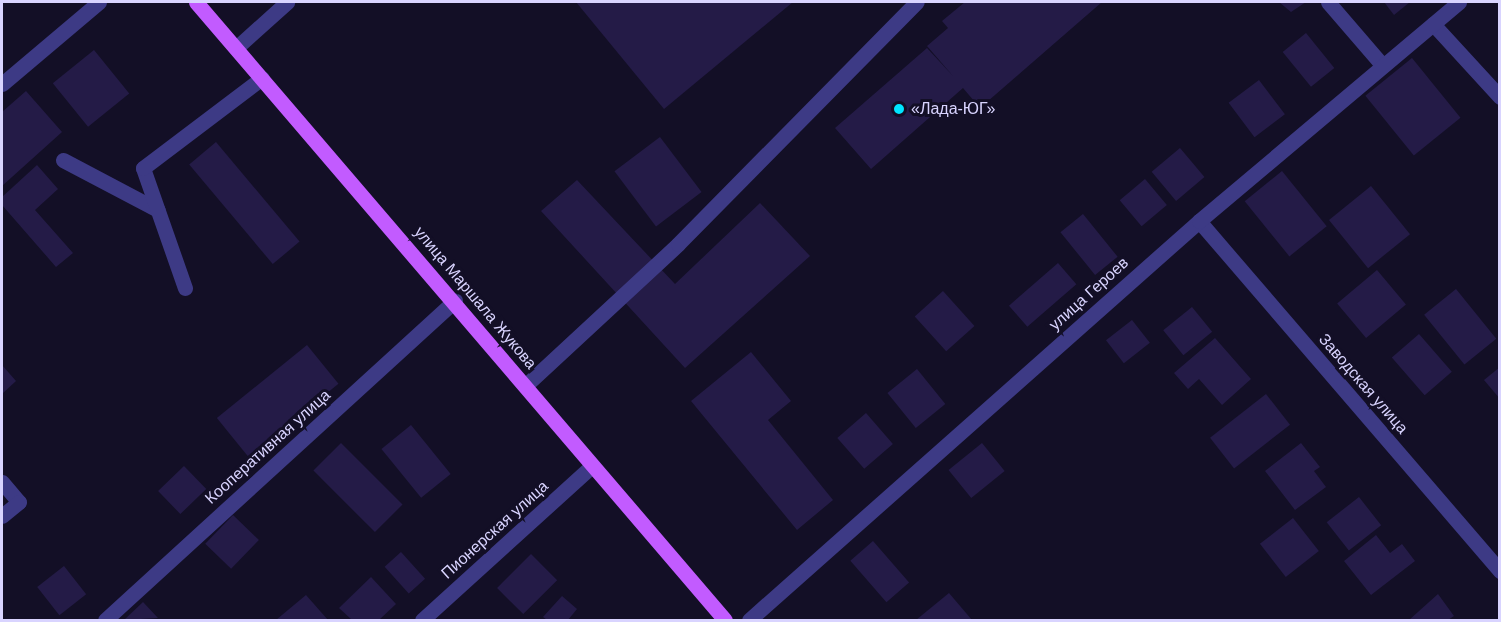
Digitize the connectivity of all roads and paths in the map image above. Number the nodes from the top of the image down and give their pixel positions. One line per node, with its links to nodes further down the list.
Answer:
1 (99, 2): 11 (street)
2 (196, 2): 8 (main road, улица Маршала Жукова)
3 (287, 2): 8 (street)
4 (917, 2): 18 (street)
5 (1328, 2): 9 (street)
6 (1459, 2): 7 (street, улица Героев)
7 (1433, 24): 9 (street, улица Героев); 12 (street)
8 (236, 48): 10 (main road, улица Маршала Жукова)
9 (1383, 66): 15 (street, улица Героев)
10 (262, 78): 14 (street); 17 (main road, улица Маршала Жукова)
11 (2, 84)
12 (1500, 98)
13 (63, 160): 14 (street)
14 (158, 210): 16 (street)
15 (1199, 221): 22 (street, Заводская улица); 26 (street, улица Героев)
16 (185, 288)
17 (455, 300): 18 (main road, улица Маршала Жукова); 23 (street, Кооперативная улица)
18 (526, 385): 19 (main road, улица Маршала Жукова)
19 (592, 466): 24 (street, Пионерская улица); 25 (main road, улица Маршала Жукова)
20 (2, 482): 21 (street)
21 (2, 516)
22 (1500, 571)
23 (105, 621)
24 (422, 621)
25 (725, 621)
26 (749, 621)

